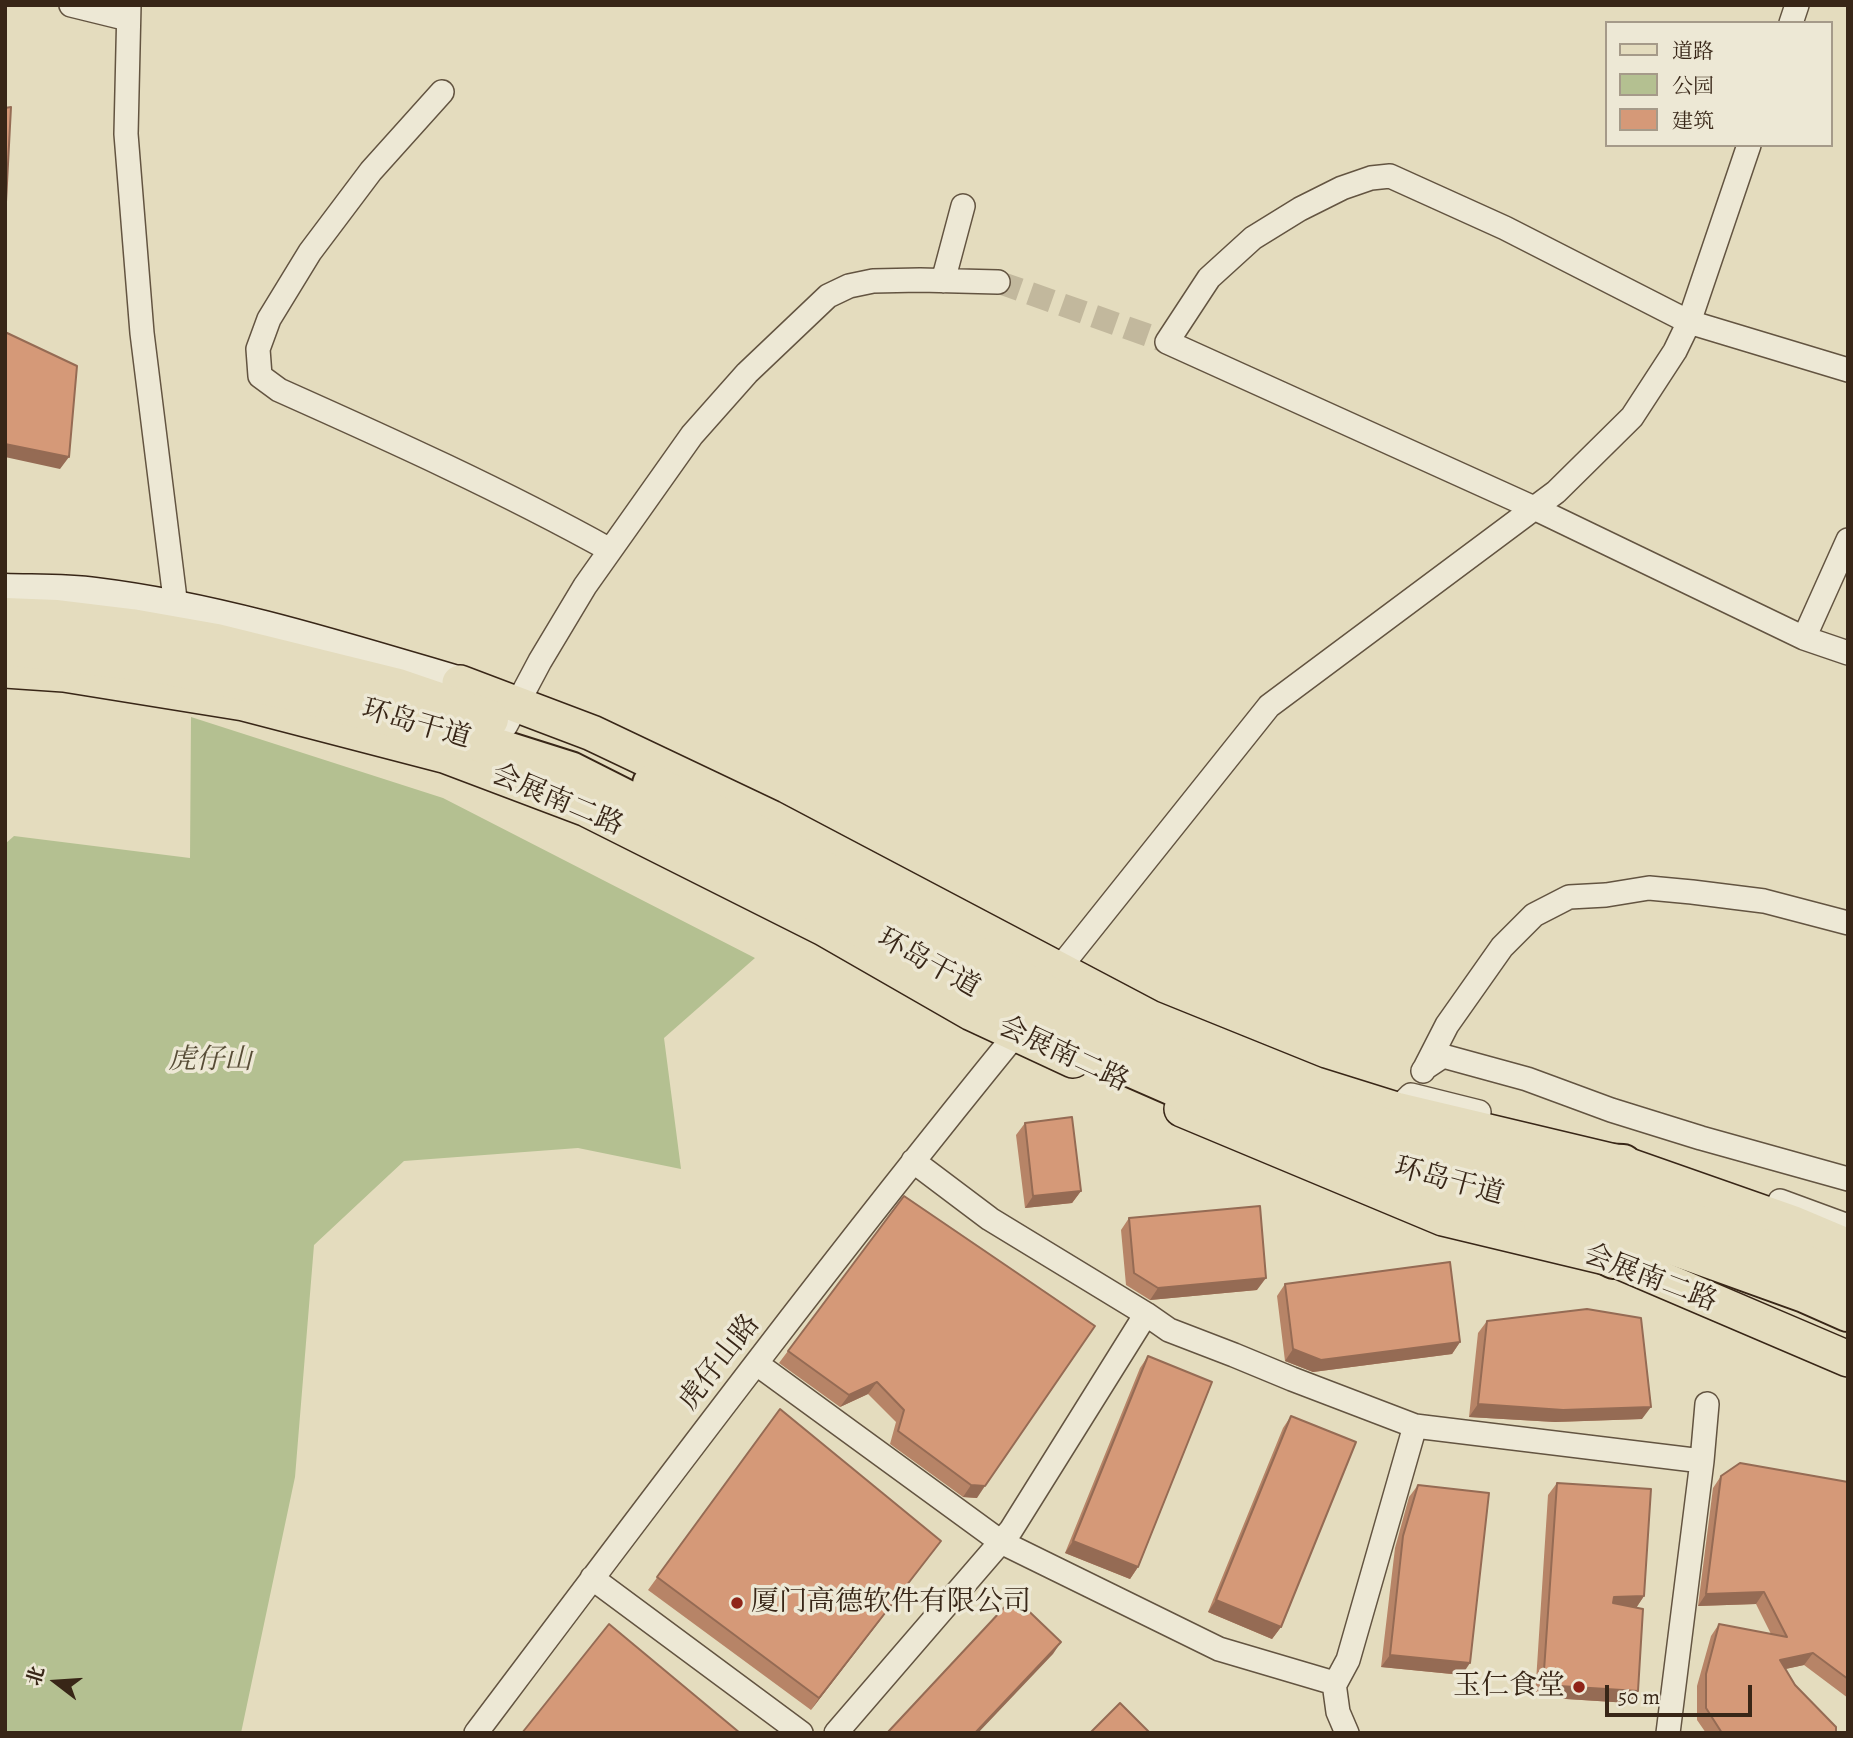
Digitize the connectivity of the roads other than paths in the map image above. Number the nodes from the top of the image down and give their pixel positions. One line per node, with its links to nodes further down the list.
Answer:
1 (71, 5): 2 (street)
2 (129, 12): 14 (street)
3 (442, 92): 12 (street)
4 (1748, 147): 8 (street)
5 (963, 205): 6 (street)
6 (943, 281): 7 (street); 12 (street)
7 (998, 282)
8 (1689, 322): 9 (street); 10 (street); 10 (street)
9 (1848, 370)
10 (1534, 508): 17 (street); 24 (street)
11 (1848, 540): 17 (street)
12 (610, 550): 22 (street)
13 (23, 591): 14 (main road); 16 (highway)
14 (176, 607): 21 (main road)
15 (5, 617): 16 (highway, 环岛干道)
16 (131, 628): 22 (highway, 环岛干道)
17 (1804, 638): 19 (street)
18 (5, 646): 30 (highway, 环岛干道)
19 (1848, 653)
20 (5, 670): 25 (main road, 会展南二路)
21 (460, 682): 22 (main road)
22 (512, 715): 24 (main road); 30 (highway, 环岛干道)
23 (1848, 923): 26 (street)
24 (1058, 970): 27 (main road)
25 (1016, 1034): 28 (street, 虎仔山路); 34 (main road, 会展南二路)
26 (1425, 1068): 27 (street); 31 (street)
27 (1404, 1102): 29 (main road); 32 (street)
28 (913, 1161): 37 (street); 39 (street, 虎仔山路)
29 (1623, 1164): 30 (highway); 33 (main road)
30 (1487, 1176): 34 (highway); 35 (highway, 环岛干道); 36 (highway, 环岛干道)
31 (1848, 1179)
32 (1848, 1226)
33 (1848, 1247)
34 (1614, 1259): 38 (main road, 会展南二路)
35 (1848, 1280)
36 (1848, 1311)
37 (1146, 1314): 41 (street); 43 (street)
38 (1848, 1359)
39 (757, 1364): 43 (street); 44 (street, 虎仔山路)
40 (1707, 1405): 42 (street)
41 (1415, 1426): 42 (street); 45 (street)
42 (1702, 1461): 50 (street)
43 (1001, 1542): 45 (street); 48 (street)
44 (592, 1578): 46 (street, 虎仔山路); 47 (street)
45 (1334, 1686): 49 (street)
46 (476, 1733)
47 (801, 1733)
48 (836, 1733)
49 (1347, 1733)
50 (1668, 1733)

